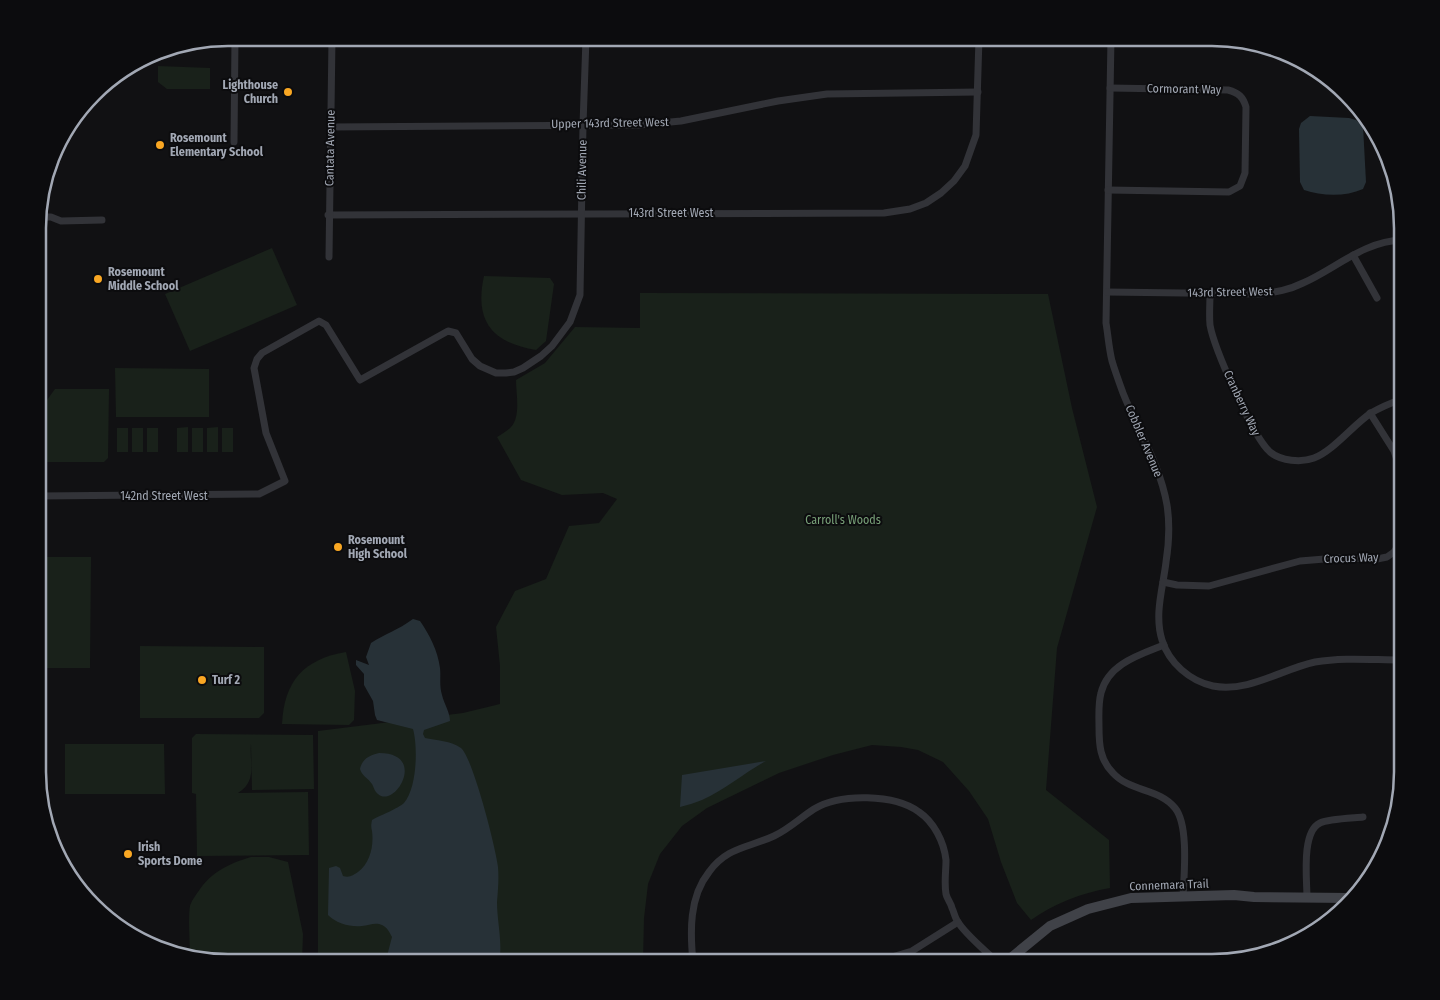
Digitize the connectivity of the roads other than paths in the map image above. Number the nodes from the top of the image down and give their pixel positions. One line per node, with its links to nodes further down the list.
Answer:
1 (236, 46): 10 (street)
2 (332, 46): 9 (street, Cantata Avenue)
3 (586, 46): 8 (street, Chili Avenue)
4 (979, 46): 7 (street, 143rd Street West)
5 (1111, 46): 6 (street, Cobbler Avenue)
6 (1110, 88): 11 (street, Cobbler Avenue); 11 (street, Cormorant Way)
7 (978, 92): 8 (street, Upper 143rd Street West); 12 (street, 143rd Street West)
8 (583, 125): 9 (street, Upper 143rd Street West); 12 (street, Chili Avenue)
9 (330, 127): 13 (street, Cantata Avenue)
10 (234, 142)
11 (1108, 190): 19 (street, Cobbler Avenue)
12 (581, 213): 13 (street, 143rd Street West); 25 (street, Chili Avenue)
13 (328, 215): 18 (street, Cantata Avenue)
14 (47, 217): 15 (street)
15 (102, 220)
16 (1394, 240): 17 (street, 143rd Street West)
17 (1353, 255): 20 (street, 143rd Street West); 21 (street)
18 (329, 257)
19 (1106, 292): 20 (street, 143rd Street West); 28 (street, Cobbler Avenue)
20 (1210, 294): 23 (street, Cranberry Way)
21 (1377, 298)
22 (1394, 402): 23 (street, Cranberry Way)
23 (1370, 413): 24 (street, Crocus Way)
24 (1394, 451)
25 (285, 481): 26 (street, 142nd Street West)
26 (46, 496)
27 (1394, 552): 28 (street, Crocus Way)
28 (1163, 582): 29 (street, Cobbler Avenue)
29 (1164, 645): 30 (street, Cobbler Avenue); 32 (street)
30 (1394, 660)
31 (1363, 817): 33 (street)
32 (1182, 897): 33 (street, Connemara Trail); 39 (street, Connemara Trail)
33 (1307, 898): 34 (street, Connemara Trail)
34 (1344, 898)
35 (958, 922): 36 (street); 37 (street); 38 (street)
36 (692, 954)
37 (902, 954)
38 (989, 954)
39 (1016, 954)

